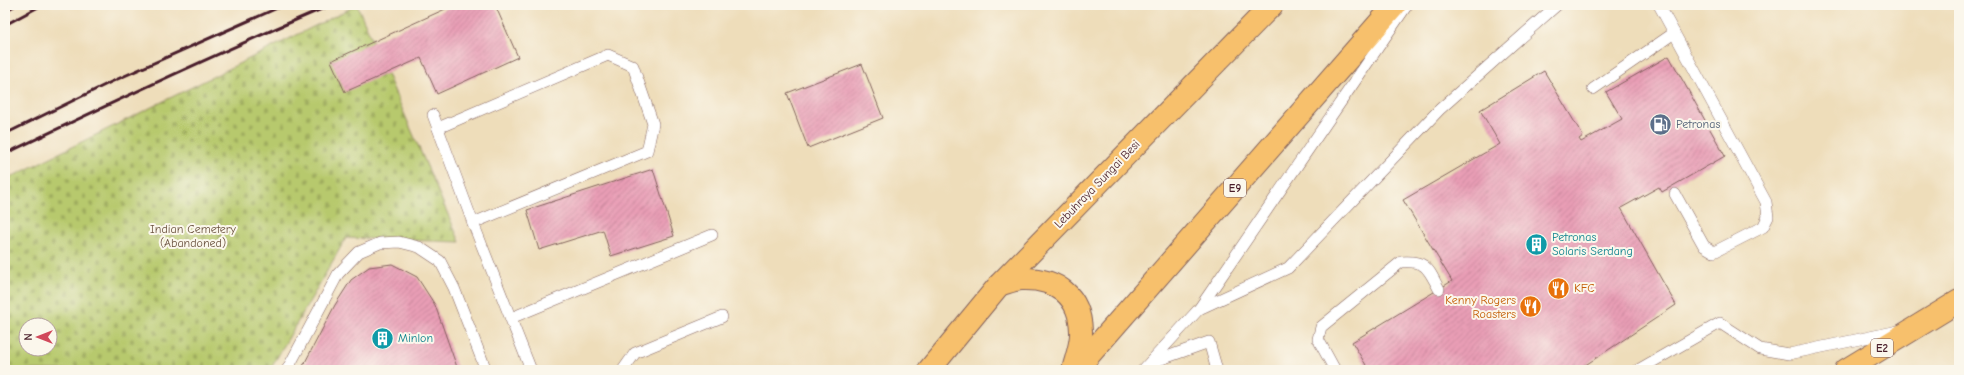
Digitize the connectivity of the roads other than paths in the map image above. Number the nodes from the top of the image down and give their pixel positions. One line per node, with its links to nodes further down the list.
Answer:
1 (1272, 5): 13 (highway, Lebuhraya Sungai Besi)
2 (1394, 5): 26 (highway, E9)
3 (1407, 5): 16 (lane)
4 (1557, 5): 16 (lane)
5 (1659, 5): 6 (lane)
6 (1674, 33): 7 (lane); 10 (lane)
7 (1593, 89)
8 (433, 115): 9 (lane)
9 (438, 128): 11 (lane); 11 (lane)
10 (1675, 194)
11 (473, 223): 18 (lane)
12 (712, 235): 18 (lane)
13 (998, 285): 25 (highway, Lebuhraya Sungai Besi); 26 (highway)
14 (1439, 289): 28 (lane)
15 (1959, 302): 19 (highway, E2)
16 (1199, 309): 20 (lane)
17 (722, 317): 24 (lane)
18 (511, 318): 23 (lane)
19 (1919, 327): 29 (lane); 30 (highway, E2)
20 (1146, 367): 27 (lane)
21 (287, 370): 22 (lane)
22 (486, 370)
23 (531, 370)
24 (623, 370)
25 (929, 370)
26 (1075, 370)
27 (1217, 370)
28 (1336, 370)
29 (1638, 370)
30 (1846, 370)

